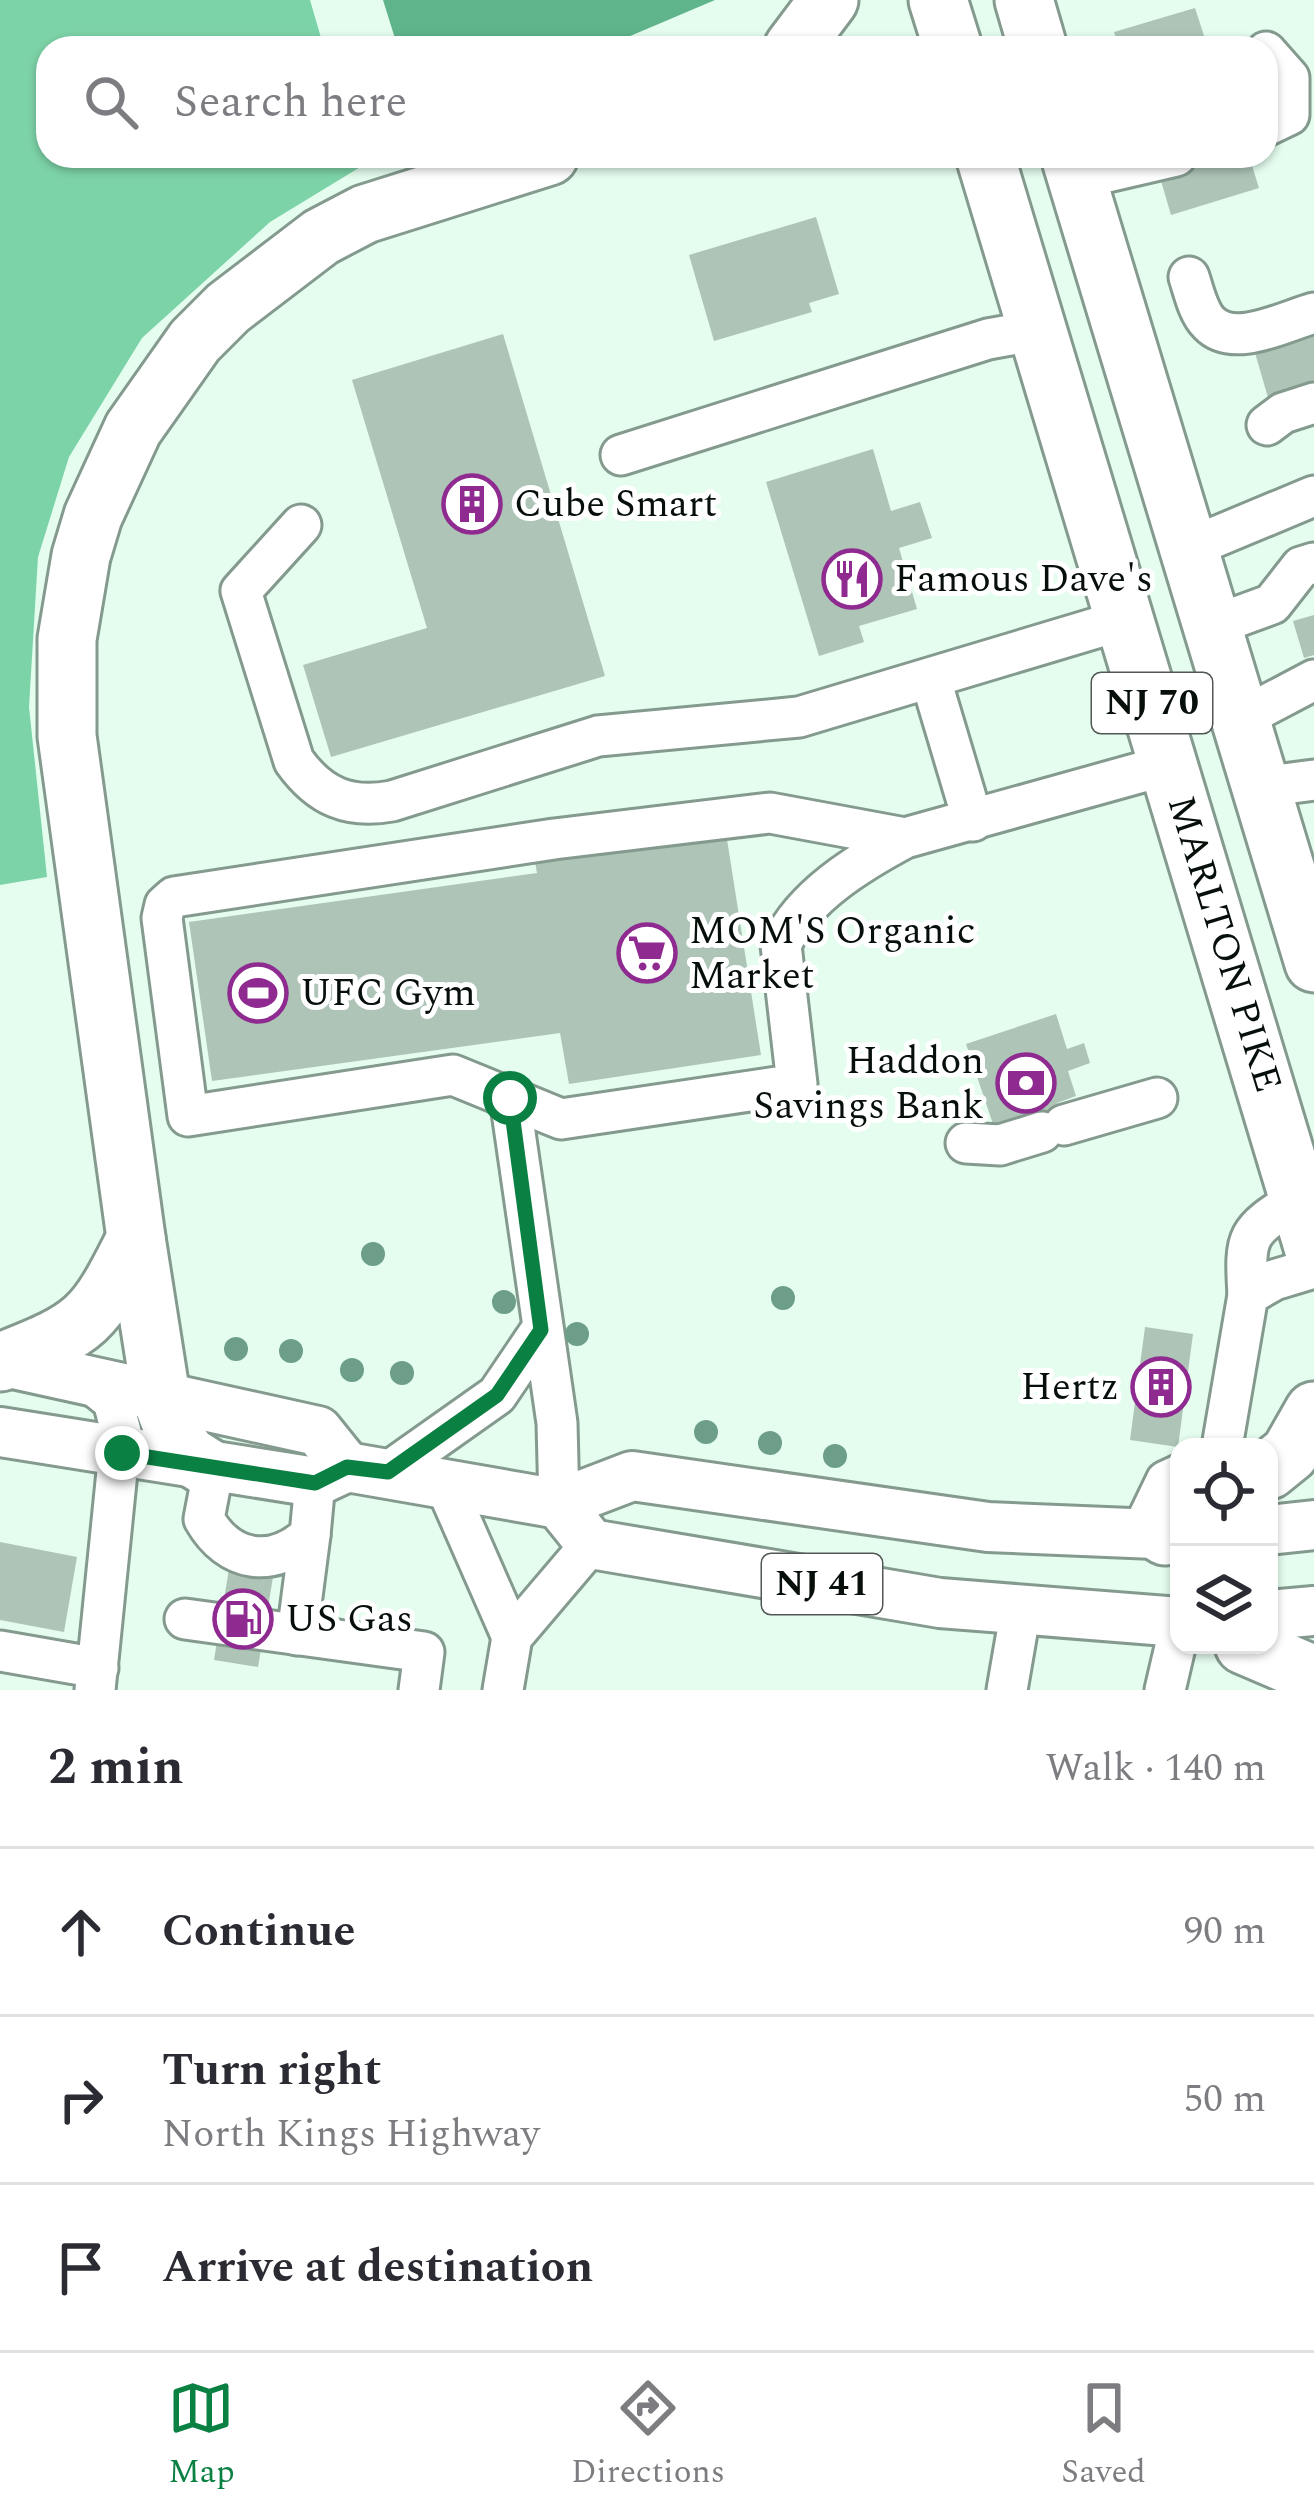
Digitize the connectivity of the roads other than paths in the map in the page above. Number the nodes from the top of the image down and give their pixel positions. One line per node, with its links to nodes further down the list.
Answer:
1 (829, 0): 4 (highway)
2 (938, 0): 5 (highway)
3 (1024, 0): 6 (highway)
4 (802, 36)
5 (949, 36)
6 (1034, 36)
7 (1278, 66): 8 (street)
8 (1278, 120)
9 (510, 168): 36 (highway)
10 (990, 168): 14 (highway, MARLTON PIKE / NJ 70)
11 (1074, 168): 20 (highway, MARLTON PIKE / NJ 70)
12 (1189, 278): 13 (street)
13 (1314, 314)
14 (1038, 330): 17 (street); 22 (highway, MARLTON PIKE / NJ 70)
15 (1314, 404): 16 (street)
16 (1268, 425)
17 (622, 455)
18 (1314, 496): 20 (street)
19 (302, 525): 24 (street)
20 (1189, 548): 23 (highway, MARLTON PIKE / NJ 70)
21 (1314, 563): 23 (street)
22 (1126, 619): 24 (street); 27 (highway, MARLTON PIKE / NJ 70)
23 (1212, 626): 26 (highway, MARLTON PIKE / NJ 70)
24 (931, 680): 29 (street)
25 (1314, 680): 26 (street)
26 (1240, 719): 28 (highway, MARLTON PIKE / NJ 70)
27 (1171, 764): 29 (street); 35 (highway, MARLTON PIKE / NJ 70)
28 (1287, 784): 31 (highway, MARLTON PIKE / NJ 70)
29 (974, 821): 30 (street)
30 (904, 838): 33 (street); 33 (street)
31 (1312, 948)
32 (1157, 1097): 34 (street)
33 (510, 1098): 39 (street)
34 (966, 1144)
35 (1306, 1224): 38 (street)
36 (136, 1238): 40 (highway); 42 (highway)
37 (1314, 1268): 38 (street)
38 (1248, 1295): 45 (street)
39 (541, 1330): 49 (street); 52 (street)
40 (0, 1362): 41 (main road)
41 (83, 1377): 42 (main road); 46 (street)
42 (161, 1397): 48 (highway); 49 (main road)
43 (1314, 1411): 47 (highway)
44 (0, 1432): 46 (main road)
45 (1224, 1438)
46 (122, 1453): 48 (main road); 68 (street)
47 (1278, 1463)
48 (207, 1467): 49 (main road); 56 (street)
49 (350, 1474): 51 (main road); 56 (street)
50 (1170, 1479): 55 (street)
51 (445, 1482): 52 (main road); 63 (street)
52 (559, 1504): 55 (main road, NJ 41); 57 (main road)
53 (1314, 1525): 54 (main road)
54 (1278, 1529)
55 (1166, 1534)
56 (310, 1535): 62 (street)
57 (591, 1544): 58 (main road, NJ 41); 63 (street)
58 (1021, 1609): 66 (main road, NJ 41); 71 (street)
59 (1314, 1611): 60 (main road)
60 (1278, 1614)
61 (184, 1619): 62 (street)
62 (297, 1635): 69 (street)
63 (512, 1637): 70 (street)
64 (0, 1652): 68 (street)
65 (1265, 1654): 67 (highway)
66 (1179, 1658)
67 (1314, 1675)
68 (96, 1679)
69 (419, 1690)
70 (503, 1690)
71 (1006, 1690)

